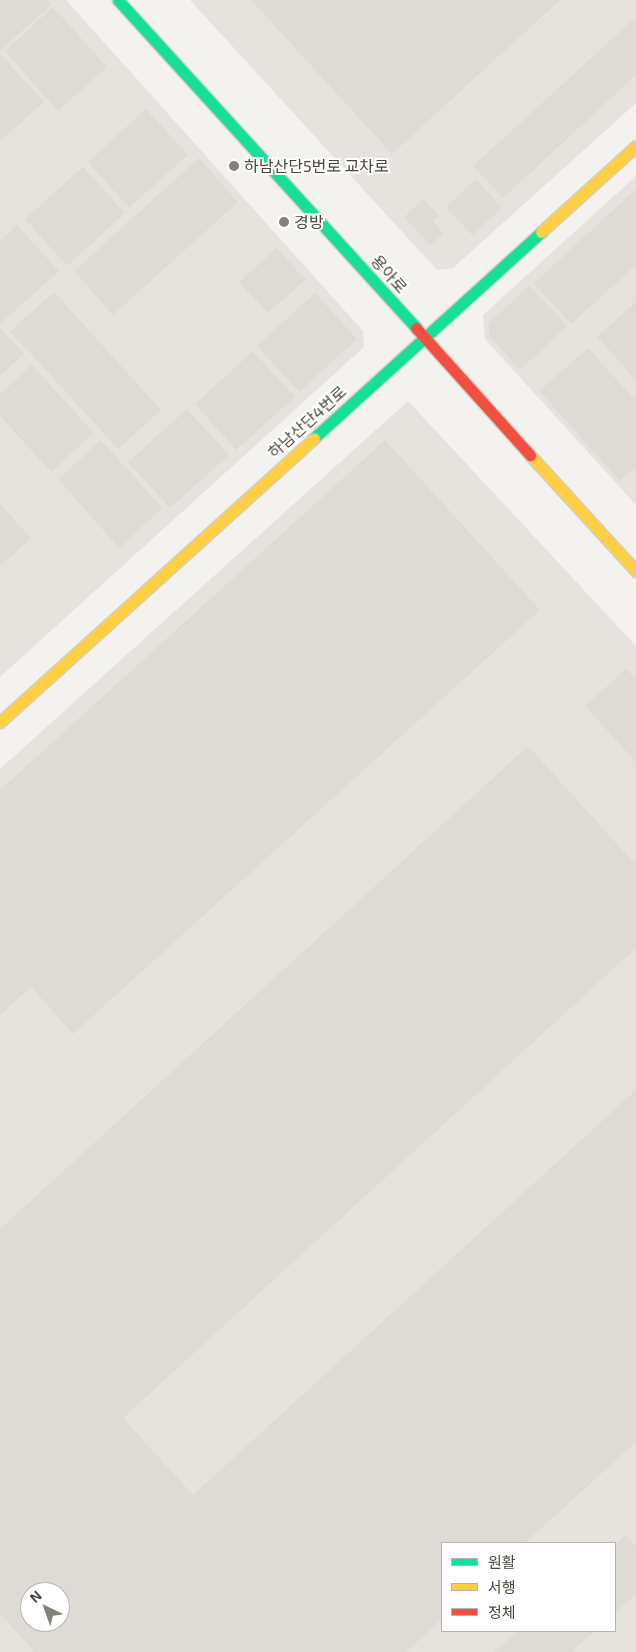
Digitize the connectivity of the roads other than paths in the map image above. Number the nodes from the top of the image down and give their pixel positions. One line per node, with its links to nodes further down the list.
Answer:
1 (118, 0): 3 (street, 용아로)
2 (636, 146): 3 (street, 하남산단4번로)
3 (426, 338): 4 (street, 용아로); 5 (street, 하남산단4번로)
4 (636, 571)
5 (0, 722)

